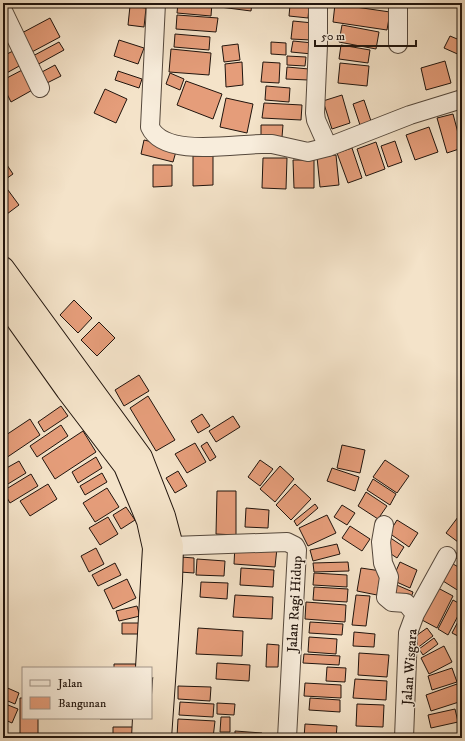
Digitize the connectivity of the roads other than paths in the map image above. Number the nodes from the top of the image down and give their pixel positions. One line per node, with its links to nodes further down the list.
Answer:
1 (156, 3): 8 (street)
2 (318, 3): 8 (street)
3 (398, 3): 5 (street)
4 (3, 11): 6 (street)
5 (398, 44)
6 (40, 88)
7 (462, 99): 8 (street)
8 (328, 147)
9 (3, 268): 12 (highway)
10 (3, 300): 15 (highway)
11 (384, 525): 14 (street)
12 (172, 546): 18 (highway); 19 (street, Jalan Ragi Hidup)
13 (448, 556): 14 (street, Jalan Wisgara)
14 (415, 614): 20 (street, Jalan Wisgara)
15 (147, 667)
16 (144, 719): 17 (highway)
17 (143, 738)
18 (160, 738)
19 (287, 738)
20 (404, 738)

